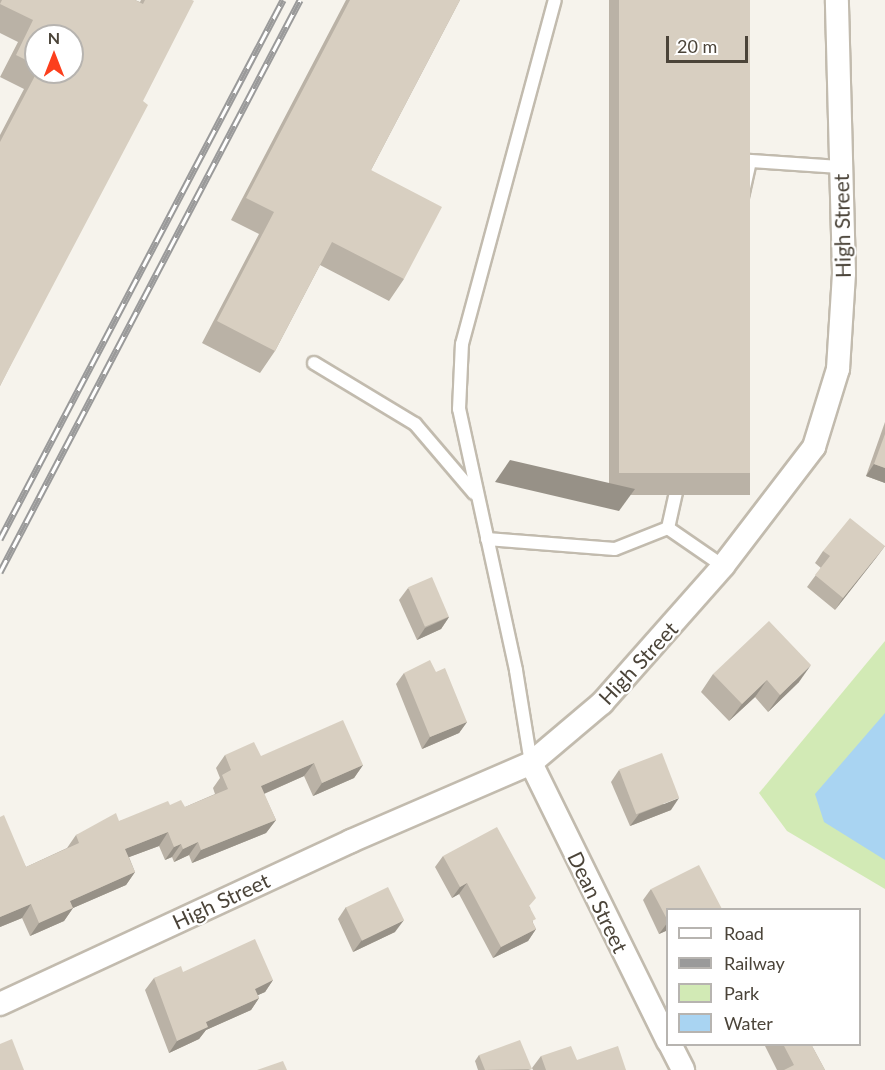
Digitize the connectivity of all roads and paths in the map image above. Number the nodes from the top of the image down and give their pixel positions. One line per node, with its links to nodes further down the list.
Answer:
1 (555, 0): 5 (lane)
2 (837, 0): 3 (street, High Street)
3 (841, 166): 6 (lane); 8 (street, High Street)
4 (314, 363): 5 (lane)
5 (477, 496): 7 (lane)
6 (668, 528): 7 (lane); 8 (lane)
7 (488, 539): 9 (lane)
8 (723, 566): 9 (street, High Street)
9 (531, 763): 10 (street, High Street); 11 (street, Dean Street)
10 (0, 1004)
11 (666, 1038)
12 (670, 1046): 13 (street, Dean Street)
13 (683, 1070)

